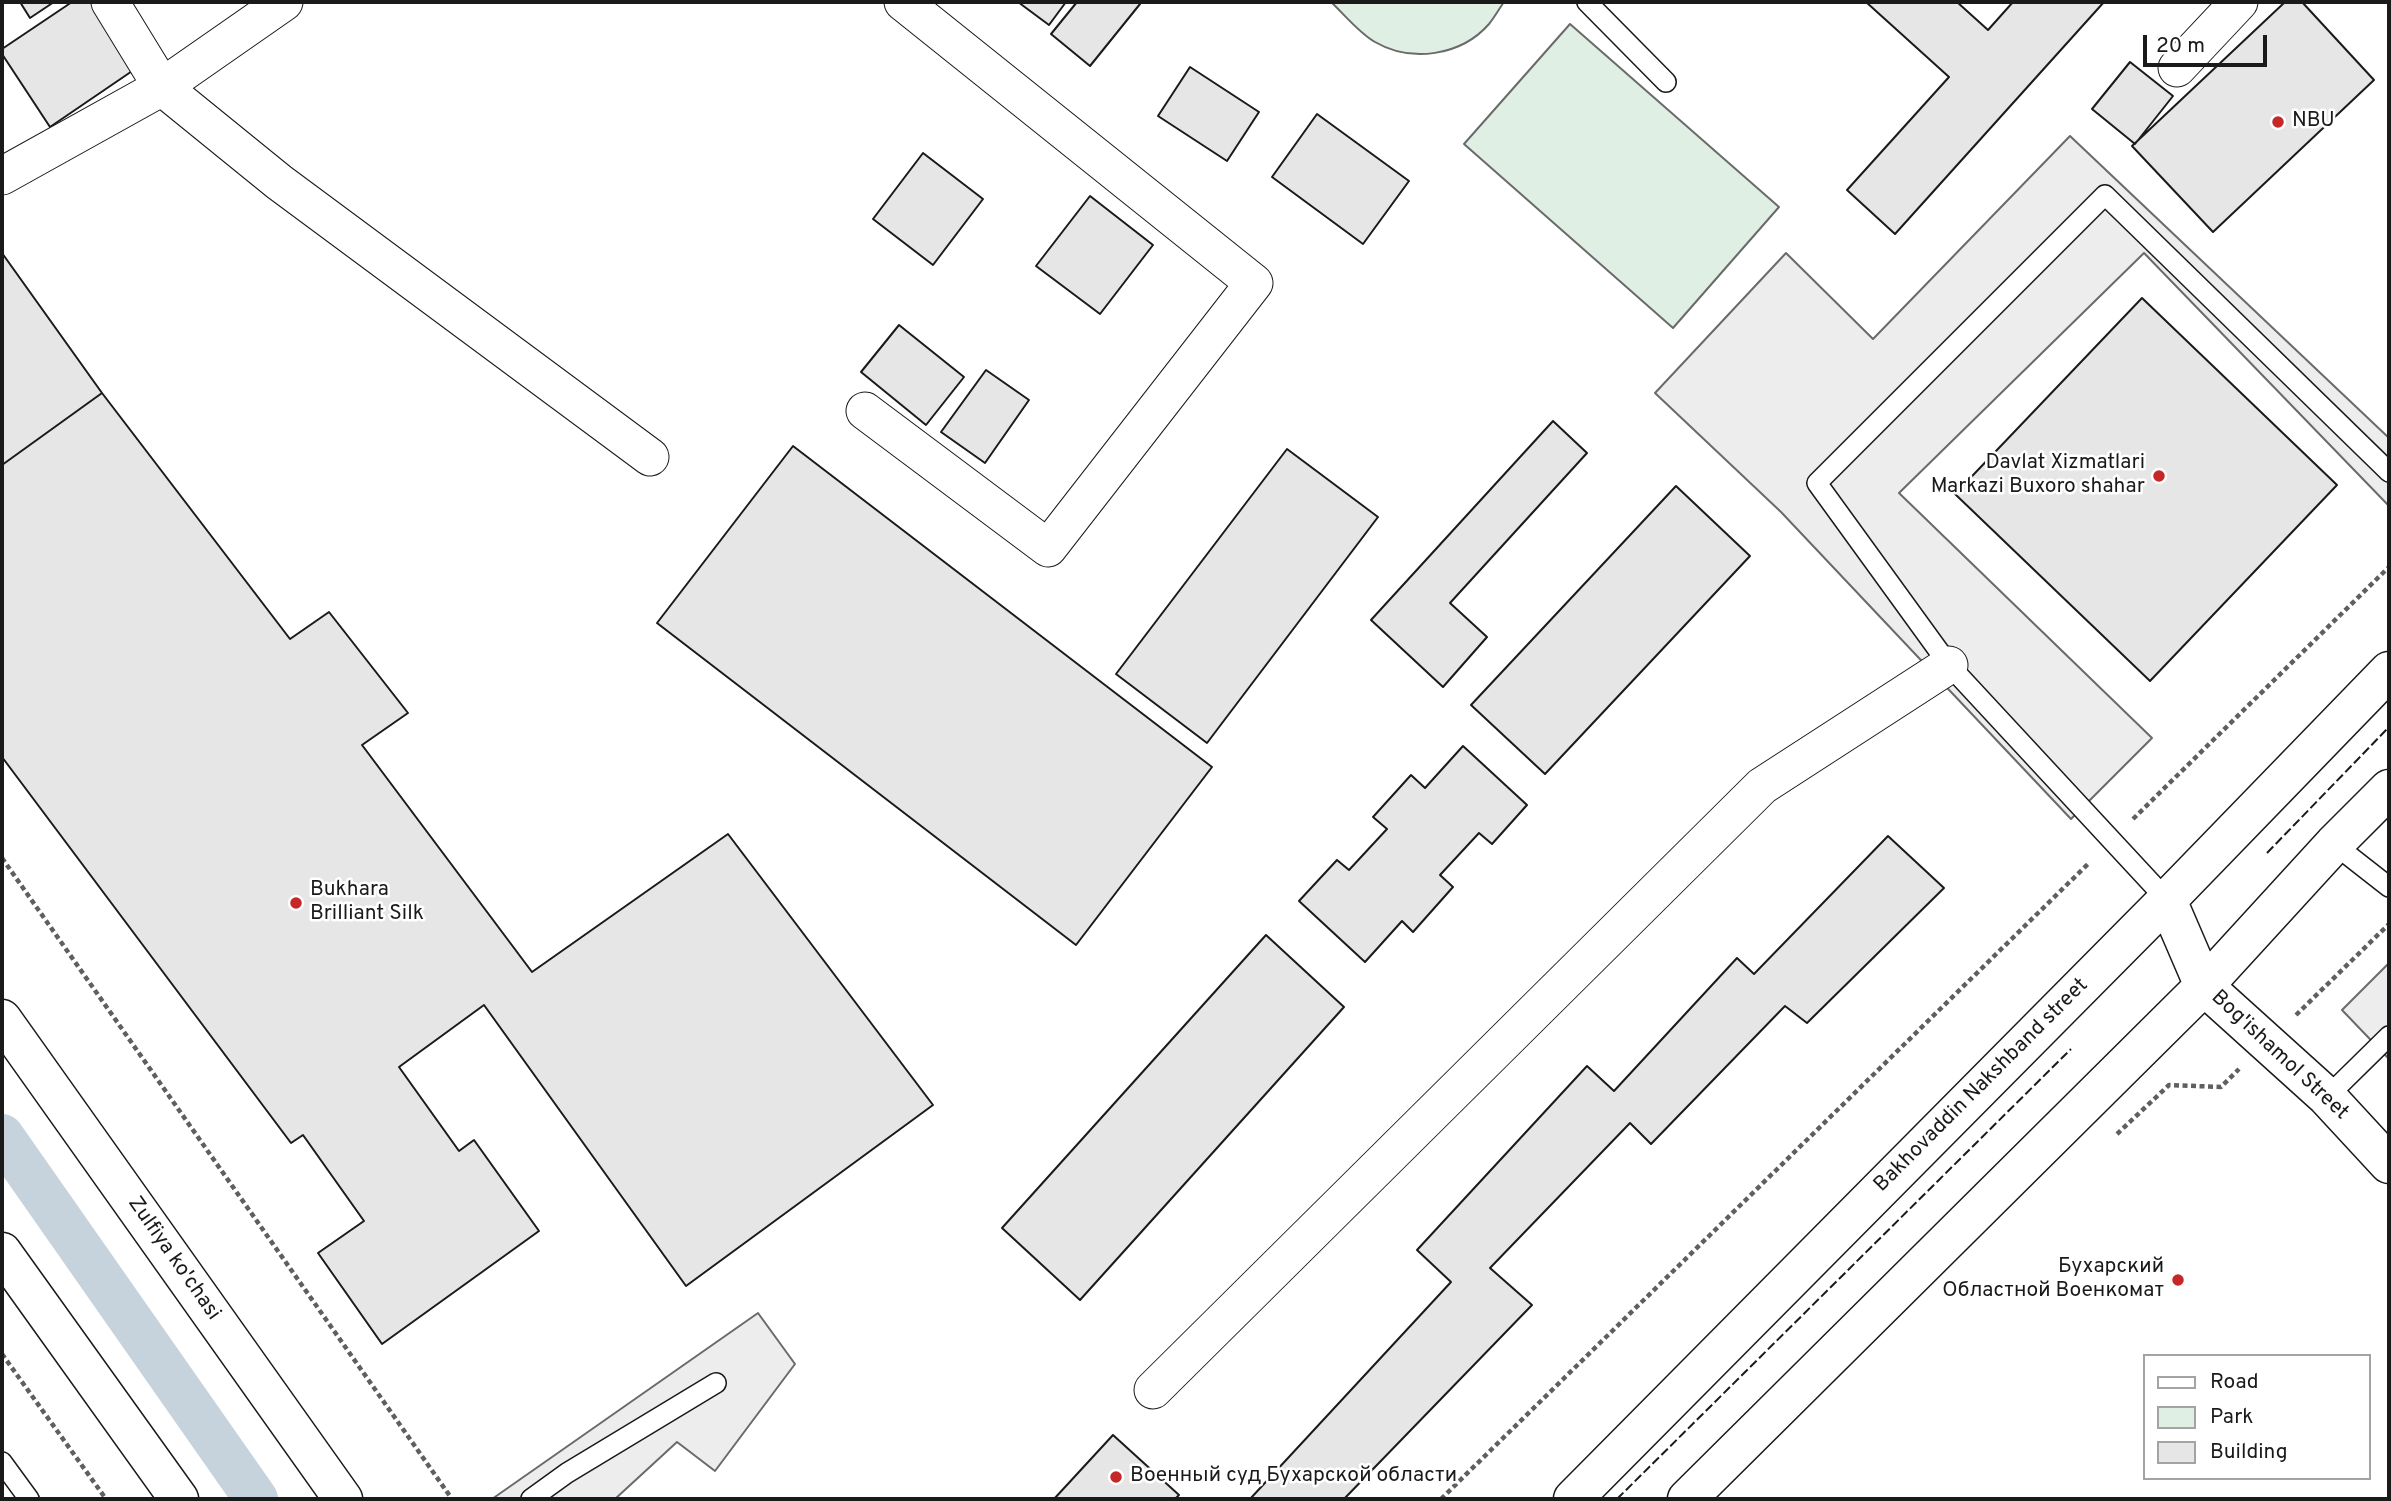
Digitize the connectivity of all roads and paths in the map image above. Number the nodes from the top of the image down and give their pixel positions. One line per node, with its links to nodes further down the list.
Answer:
1 (110, 2): 8 (street)
2 (284, 2): 8 (street)
3 (903, 2): 10 (street)
4 (1587, 2): 7 (lane)
5 (2239, 2): 6 (street)
6 (2177, 68)
7 (1665, 82)
8 (162, 87): 9 (street); 11 (street)
9 (2, 176)
10 (865, 411)
11 (650, 457)
12 (2389, 472): 14 (lane)
13 (2389, 567): 17 (path)
14 (1949, 665): 17 (lane); 33 (street)
15 (2389, 671): 21 (main road, Bakhovaddin Nakshband street)
16 (2389, 789): 18 (main road)
17 (2111, 841): 21 (lane); 41 (path)
18 (2334, 844): 20 (lane); 23 (main road)
19 (2, 858): 39 (path)
20 (2389, 887)
21 (2167, 900): 23 (main road, Bog'ishamol Street); 42 (main road, Bakhovaddin Nakshband street)
22 (2389, 924): 26 (path)
23 (2204, 986): 26 (main road, Bog'ishamol Street); 43 (main road)
24 (2, 1018): 38 (main road, Zulfiya ko'chasi)
25 (2389, 1036): 28 (lane)
26 (2267, 1043): 27 (path); 28 (main road, Bog'ishamol Street)
27 (2221, 1087)
28 (2327, 1097): 29 (main road, Bog'ishamol Street)
29 (2389, 1164)
30 (2, 1252): 37 (main road)
31 (2, 1354): 36 (path)
32 (716, 1383): 40 (lane)
33 (1153, 1390)
34 (2, 1462): 35 (lane)
35 (29, 1499)
36 (106, 1499)
37 (179, 1499)
38 (343, 1499)
39 (452, 1499)
40 (531, 1499)
41 (1441, 1499)
42 (1573, 1499)
43 (1687, 1499)

